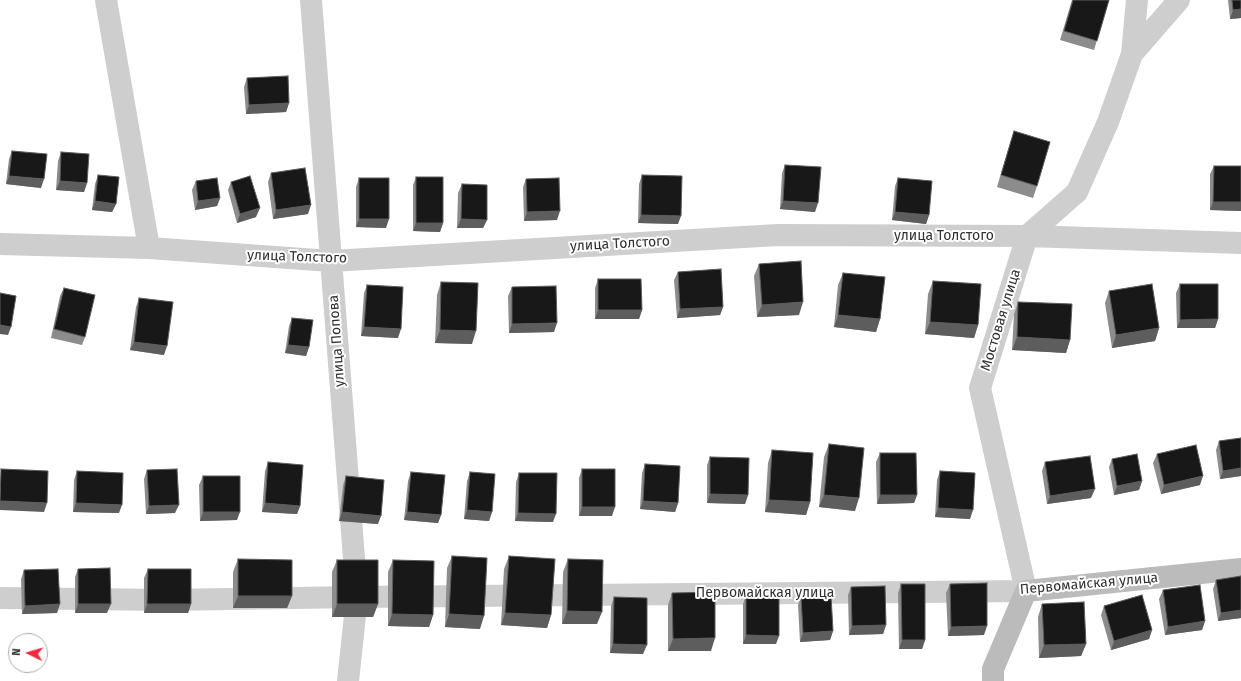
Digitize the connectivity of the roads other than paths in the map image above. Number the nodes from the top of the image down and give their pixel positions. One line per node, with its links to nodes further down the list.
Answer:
1 (106, 0): 9 (street)
2 (311, 0): 10 (street, улица Попова)
3 (1137, 0): 5 (street)
4 (1179, 0): 5 (street)
5 (1132, 54): 6 (street)
6 (1027, 236): 7 (street, улица Толстого); 10 (street, улица Толстого); 12 (street, Мостовая улица)
7 (1241, 243)
8 (0, 244): 9 (street, улица Толстого)
9 (149, 248): 10 (street, улица Толстого)
10 (331, 261): 13 (street, улица Попова)
11 (1241, 569): 12 (main road, Первомайская улица)
12 (1026, 591): 13 (street, Первомайская улица); 16 (main road)
13 (357, 597): 14 (street, Первомайская улица); 15 (street, улица Попова)
14 (0, 598)
15 (348, 681)
16 (993, 681)

